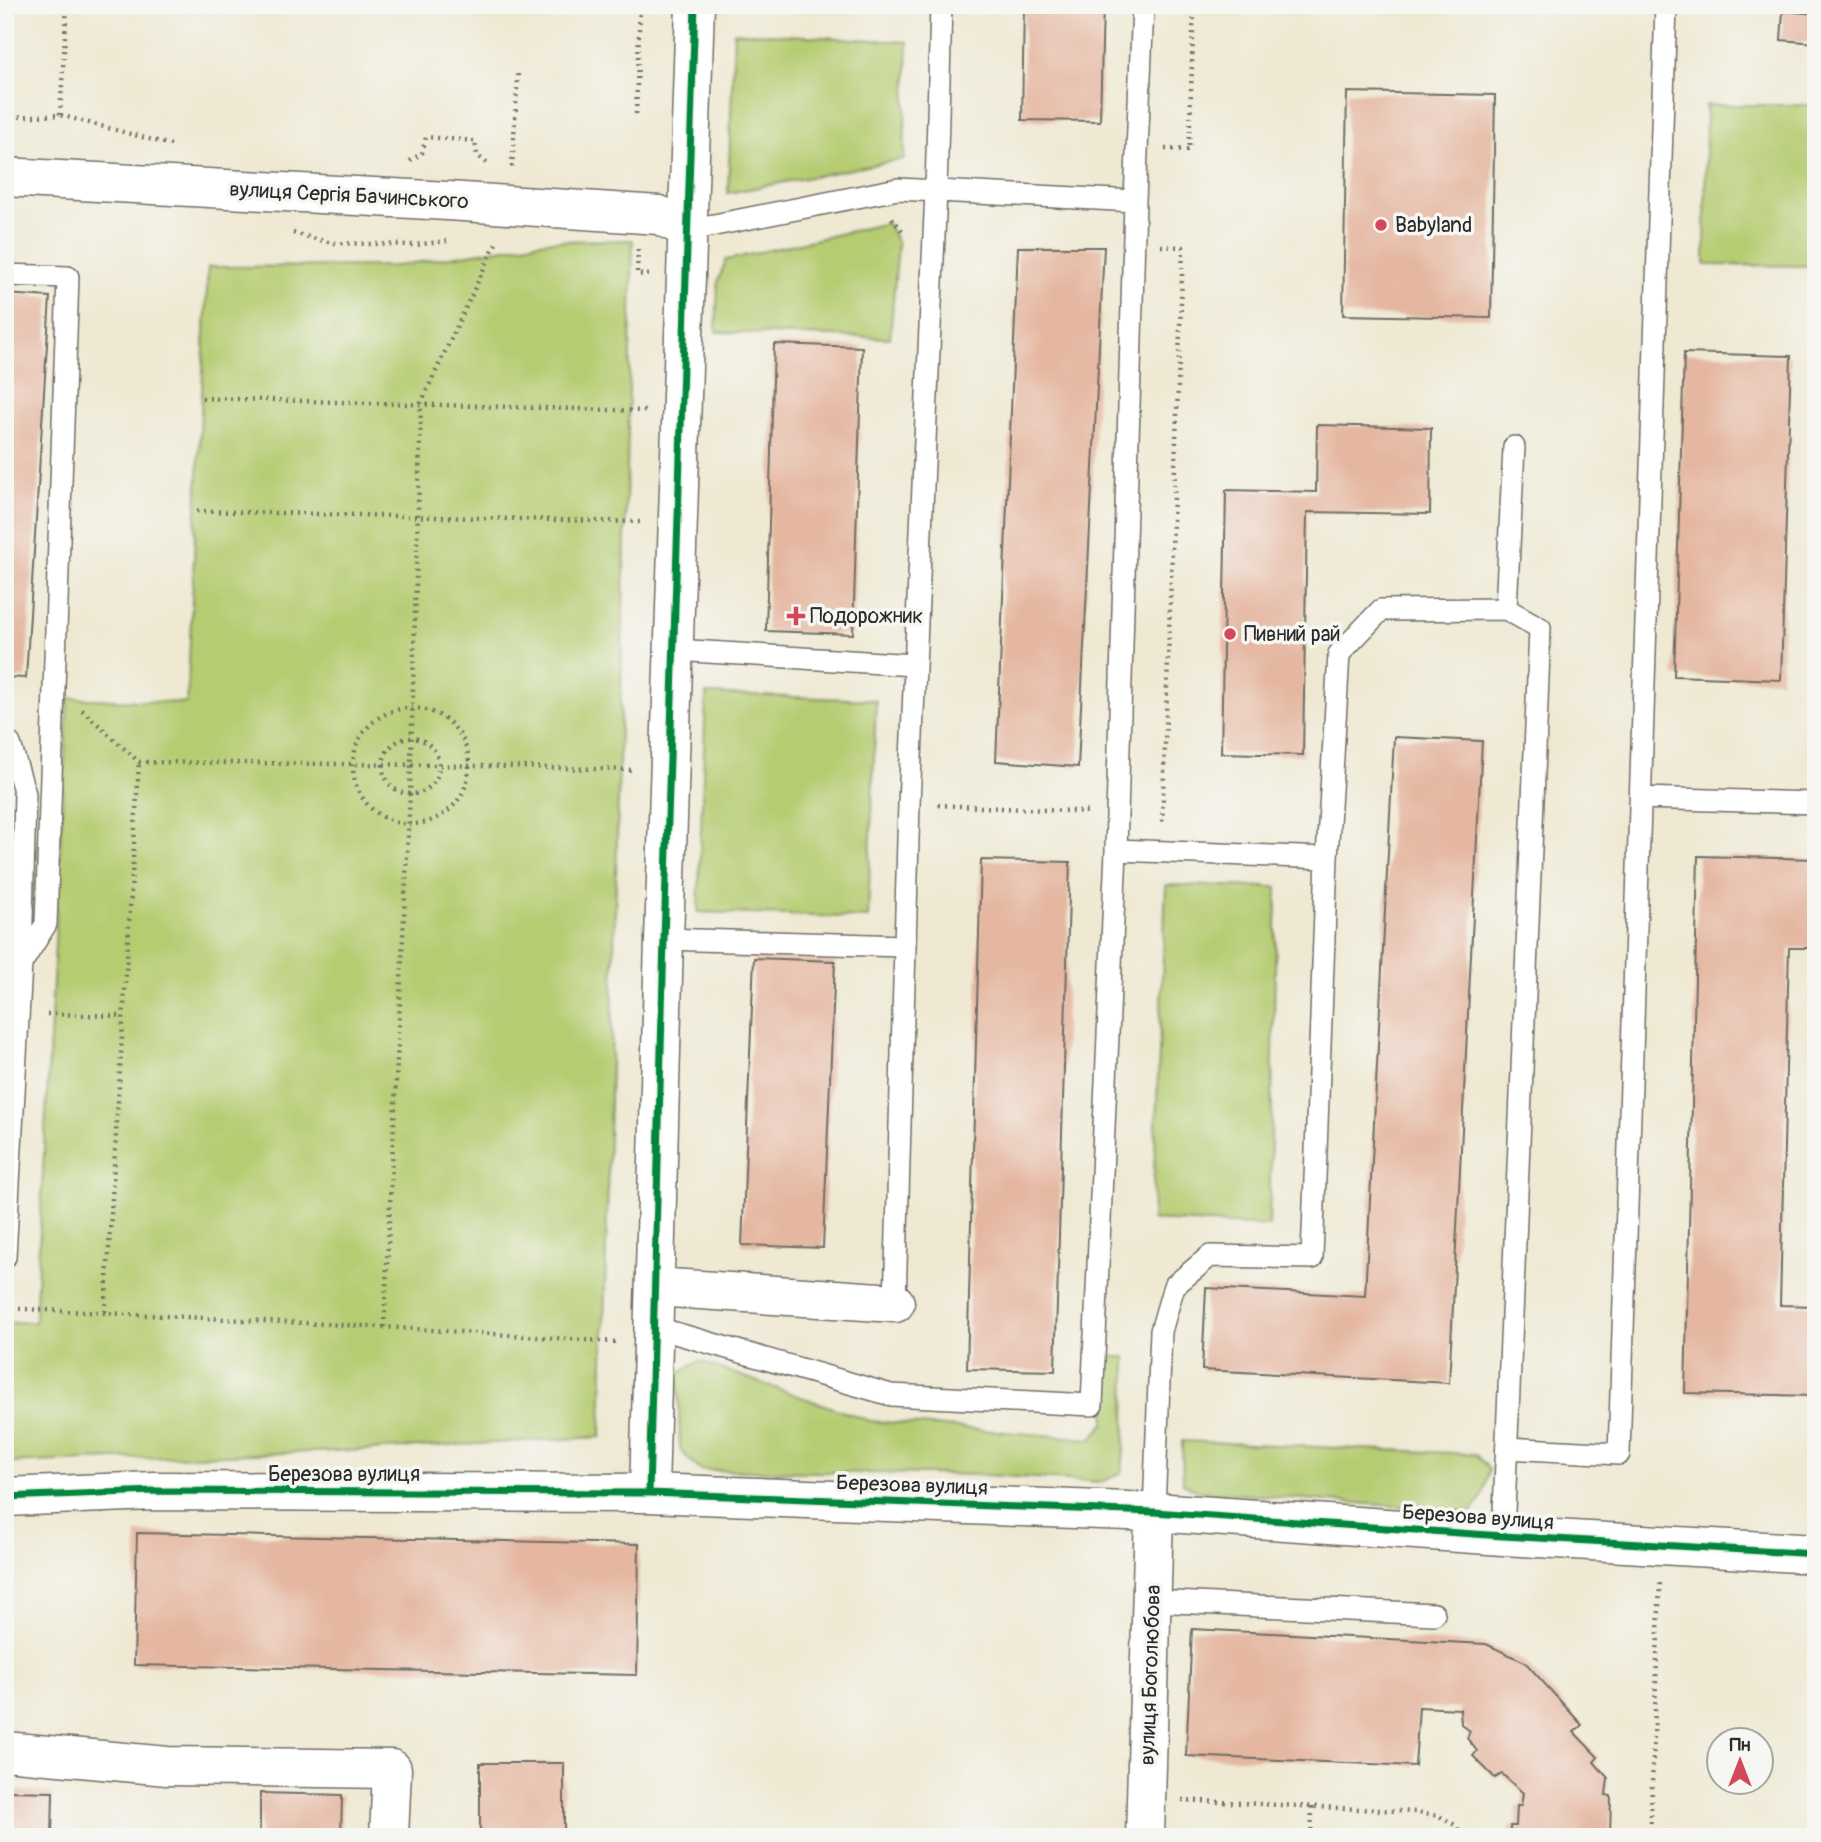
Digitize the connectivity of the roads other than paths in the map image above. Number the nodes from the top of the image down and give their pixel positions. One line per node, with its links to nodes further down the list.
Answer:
1 (695, 5): 8 (street)
2 (941, 5): 6 (lane)
3 (1143, 5): 7 (lane)
4 (1665, 5): 15 (lane)
5 (5, 177): 8 (street, вулиця Сергія Бачинського)
6 (936, 191): 7 (lane); 8 (lane); 13 (lane)
7 (1135, 201): 17 (lane)
8 (689, 230): 12 (street)
9 (5, 275): 21 (lane)
10 (1514, 447): 11 (lane)
11 (1506, 609): 18 (lane); 26 (lane)
12 (675, 650): 13 (lane); 19 (street)
13 (914, 665): 20 (lane)
14 (5, 744): 21 (lane)
15 (1641, 798): 16 (lane); 26 (lane)
16 (1815, 802)
17 (1116, 850): 18 (lane); 25 (lane)
18 (1326, 858): 29 (lane)
19 (664, 939): 20 (lane); 23 (street)
20 (904, 946): 24 (lane)
21 (21, 964): 22 (lane)
22 (5, 1257)
23 (655, 1287): 24 (street); 25 (street)
24 (895, 1303)
25 (653, 1336): 27 (street)
26 (1507, 1448): 30 (lane)
27 (649, 1493): 28 (street, Березова вулиця); 29 (street, Березова вулиця)
28 (5, 1497)
29 (1154, 1512): 30 (street, Березова вулиця); 32 (street, вулиця Боголюбова)
30 (1503, 1536): 31 (street, Березова вулиця)
31 (1816, 1554)
32 (1152, 1601): 33 (lane); 36 (street, вулиця Боголюбова)
33 (1434, 1614)
34 (5, 1751): 35 (street)
35 (389, 1837)
36 (1145, 1837)

